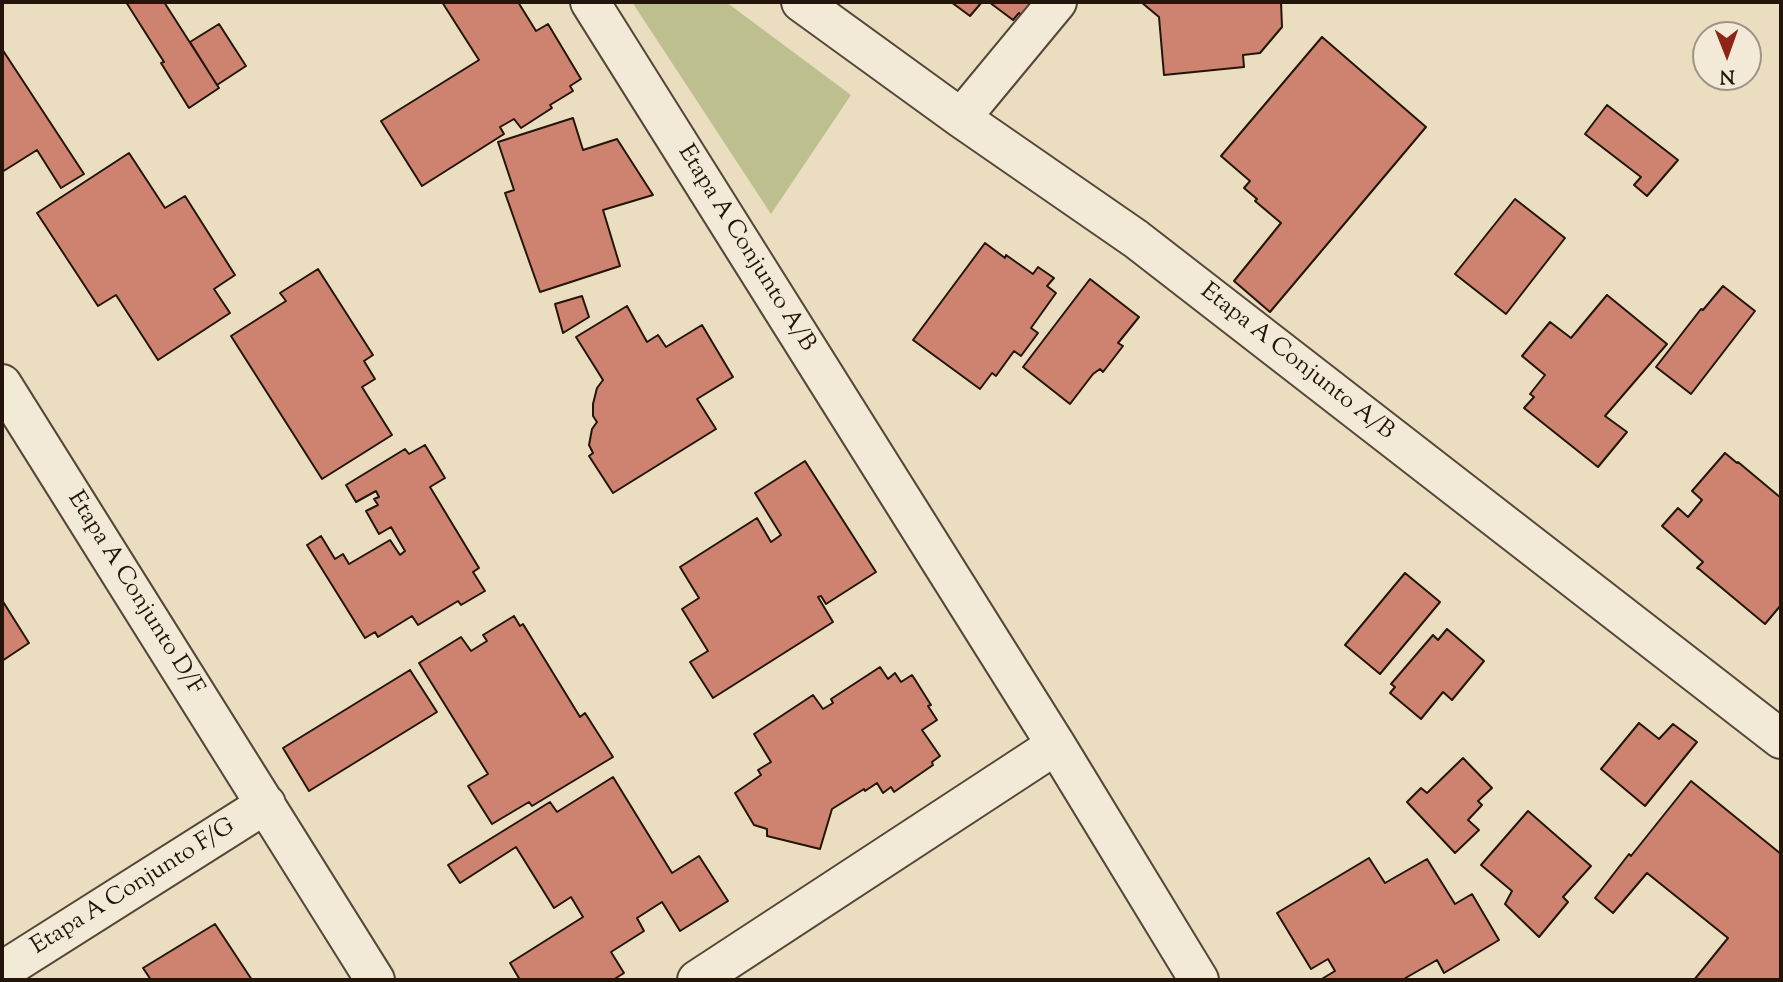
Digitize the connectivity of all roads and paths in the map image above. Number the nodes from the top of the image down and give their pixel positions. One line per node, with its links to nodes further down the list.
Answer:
1 (590, 2): 7 (street, Etapa A Conjunto A/B)
2 (801, 2): 4 (street, Etapa A Conjunto A/B)
3 (1057, 2): 4 (street)
4 (961, 118): 6 (street, Etapa A Conjunto A/B)
5 (2, 384): 8 (street, Etapa A Conjunto D/F)
6 (1781, 739)
7 (1056, 745): 11 (street); 12 (street, Etapa A Conjunto A/B)
8 (266, 804): 9 (street, Etapa A Conjunto F/G); 10 (street, Etapa A Conjunto D/F)
9 (2, 971)
10 (375, 980)
11 (697, 980)
12 (1199, 980)

